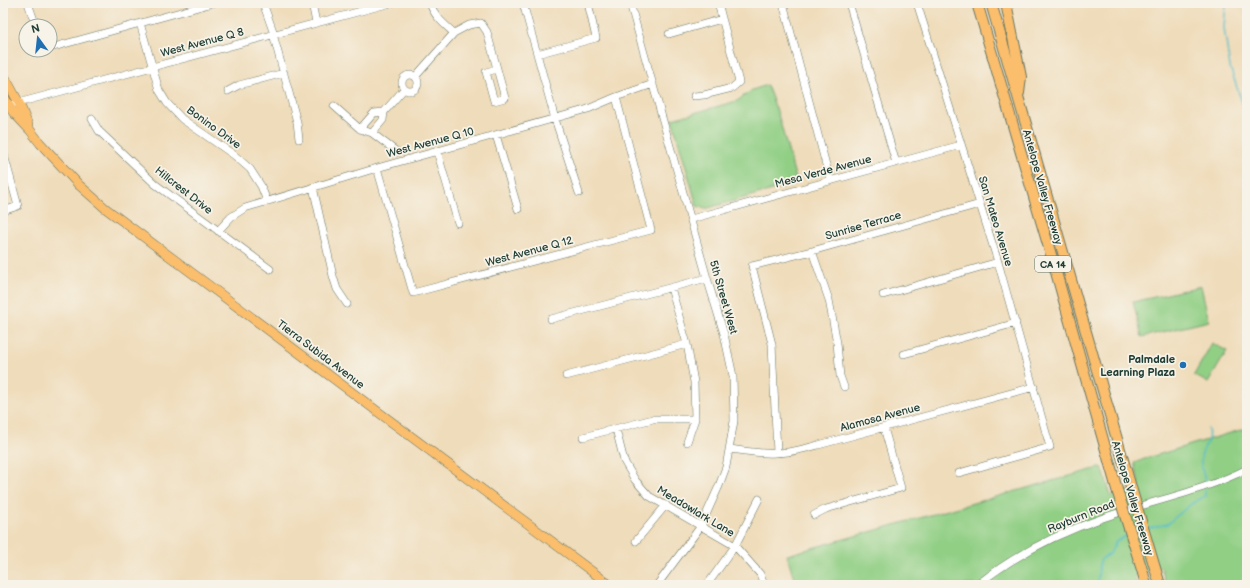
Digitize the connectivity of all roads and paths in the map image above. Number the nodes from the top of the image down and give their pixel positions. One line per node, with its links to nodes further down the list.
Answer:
1 (28, 3): 18 (street)
2 (213, 3): 20 (street)
3 (264, 3): 23 (street)
4 (312, 3): 21 (street)
5 (391, 3): 21 (street, West Avenue Q 8)
6 (430, 3): 22 (street)
7 (524, 3): 27 (street)
8 (588, 3): 27 (street)
9 (630, 3): 33 (street, 5th Street West)
10 (718, 3): 19 (street)
11 (782, 3): 57 (street)
12 (849, 3): 55 (street)
13 (917, 3): 51 (street, San Mateo Avenue)
14 (970, 3): 25 (highway)
15 (977, 3): 25 (highway, Antelope Valley Freeway / CA 14)
16 (991, 3): 39 (highway, Antelope Valley Freeway / CA 14)
17 (1006, 3): 39 (highway)
18 (33, 18)
19 (722, 19): 24 (street); 37 (street)
20 (140, 23): 26 (street); 28 (street, Bonino Drive)
21 (316, 23): 23 (street, West Avenue Q 8)
22 (454, 33): 29 (street); 32 (street)
23 (273, 34): 28 (street, West Avenue Q 8); 30 (street)
24 (668, 34)
25 (986, 36): 101 (highway, Antelope Valley Freeway / CA 14, bridge)
26 (58, 46)
27 (537, 54): 45 (street)
28 (153, 67): 40 (street, West Avenue Q 8); 60 (street, Bonino Drive)
29 (497, 69)
30 (284, 73): 35 (street); 50 (street)
31 (3, 74): 40 (main road, Tierra Subida Avenue)
32 (415, 77): 34 (street); 34 (street)
33 (653, 84): 38 (street, West Avenue Q 10); 64 (street, 5th Street West)
34 (404, 89): 43 (street)
35 (228, 91)
36 (3, 95): 41 (main road, Tierra Subida Avenue)
37 (694, 96)
38 (616, 97): 45 (street, West Avenue Q 10); 56 (street, West Avenue Q 12)
39 (1018, 97): 102 (highway, Antelope Valley Freeway / CA 14, bridge)
40 (19, 103): 41 (street, West Avenue Q 8); 47 (main road, Tierra Subida Avenue)
41 (8, 105): 47 (main road, Tierra Subida Avenue)
42 (334, 106): 46 (street)
43 (384, 112): 46 (street); 48 (street)
44 (92, 119): 66 (street, Hillcrest Drive)
45 (555, 119): 49 (street, West Avenue Q 10); 59 (street)
46 (360, 129): 48 (street)
47 (30, 130): 96 (main road, Tierra Subida Avenue)
48 (372, 133): 54 (street)
49 (496, 135): 53 (street, West Avenue Q 10); 62 (street)
50 (299, 139)
51 (961, 145): 55 (street, Mesa Verde Avenue); 61 (street, San Mateo Avenue)
52 (3, 151): 63 (street)
53 (437, 151): 56 (street, West Avenue Q 10); 65 (street)
54 (397, 152)
55 (896, 163): 57 (street, Mesa Verde Avenue)
56 (377, 168): 58 (street, West Avenue Q 10)
57 (830, 180): 64 (street, Mesa Verde Avenue)
58 (313, 187): 60 (street, West Avenue Q 10); 73 (street)
59 (579, 193)
60 (267, 201): 66 (street, West Avenue Q 10)
61 (980, 204): 67 (street, Sunrise Terrace); 68 (street, San Mateo Avenue)
62 (518, 209)
63 (3, 211)
64 (691, 219): 70 (street, 5th Street West)
65 (458, 223)
66 (218, 231): 69 (street, Hillcrest Drive)
67 (812, 251): 79 (street); 87 (street, Sunrise Terrace)
68 (998, 262): 72 (street); 75 (street, San Mateo Avenue)
69 (270, 270)
70 (707, 278): 71 (street); 86 (street, 5th Street West)
71 (671, 288): 74 (street); 76 (street)
72 (883, 295)
73 (347, 304)
74 (551, 319)
75 (1016, 323): 77 (street); 80 (street, San Mateo Avenue)
76 (687, 344): 78 (street); 81 (street)
77 (904, 354)
78 (566, 376)
79 (844, 387)
80 (1034, 387): 82 (street, Alamosa Avenue); 89 (street, San Mateo Avenue)
81 (695, 419): 83 (street); 85 (street)
82 (884, 428): 87 (street, Alamosa Avenue); 92 (street)
83 (616, 429): 84 (street); 91 (street, Meadowlark Lane)
84 (583, 438)
85 (687, 442)
86 (730, 449): 87 (street, Alamosa Avenue); 93 (street, 5th Street West)
87 (777, 453)
88 (1247, 469): 100 (street, Rayburn Road)
89 (959, 473)
90 (759, 499): 95 (street)
91 (666, 505): 93 (street, Meadowlark Lane); 94 (street)
92 (814, 515)
93 (701, 526): 95 (street, Meadowlark Lane); 97 (street, 5th Street West)
94 (636, 542)
95 (735, 546): 98 (street); 99 (street, Meadowlark Lane)
96 (610, 585)
97 (657, 585)
98 (706, 585)
99 (764, 585)
100 (976, 585)
101 (1146, 585)
102 (1160, 585)

